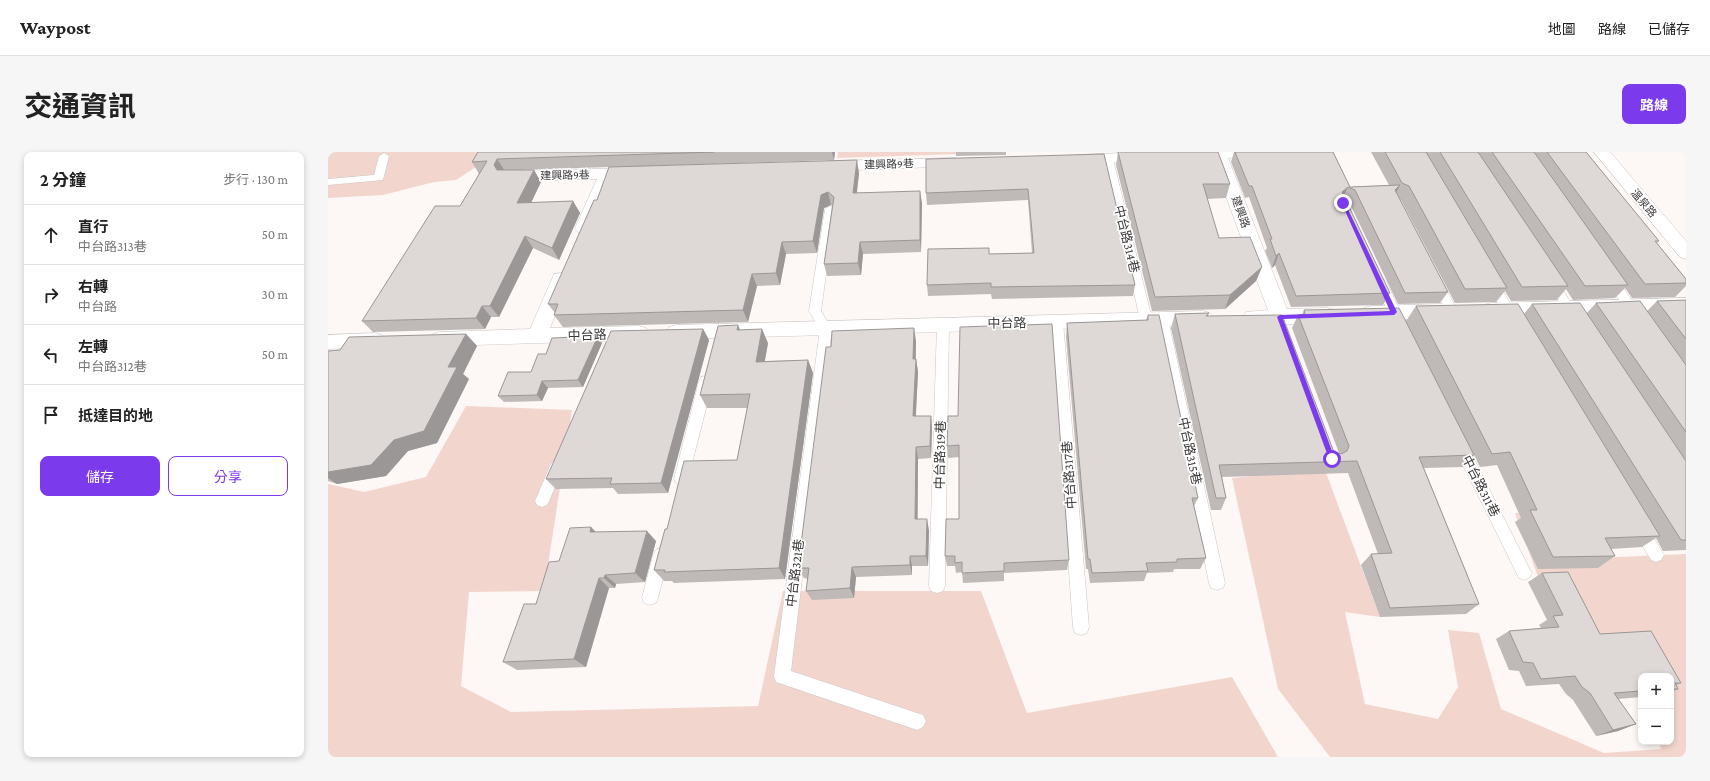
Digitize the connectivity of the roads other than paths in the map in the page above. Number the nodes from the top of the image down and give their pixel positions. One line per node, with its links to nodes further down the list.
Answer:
1 (1253, 152): 2 (street)
2 (1218, 153): 5 (street); 30 (street, 建興路)
3 (1609, 154): 15 (street, 溫泉路)
4 (384, 156): 12 (lane)
5 (1108, 159): 6 (street); 28 (lane, 中台路314巷)
6 (1061, 160)
7 (974, 162): 8 (street, 建興路9巷)
8 (810, 167)
9 (654, 172): 10 (street, 建興路9巷)
10 (607, 174): 11 (street, 建興路9巷); 14 (street)
11 (511, 176)
12 (328, 182)
13 (830, 210): 34 (lane)
14 (576, 244)
15 (1686, 253)
16 (567, 265): 37 (street)
17 (1602, 268): 23 (lane)
18 (1484, 269): 25 (lane)
19 (1543, 269): 24 (lane)
20 (1430, 270): 26 (lane)
21 (1375, 272): 27 (lane)
22 (1686, 305): 23 (street, 中台路)
23 (1630, 306): 24 (street, 中台路); 31 (lane)
24 (1569, 308): 25 (street, 中台路); 33 (lane)
25 (1508, 309): 26 (street, 中台路); 35 (lane)
26 (1465, 311): 27 (street, 中台路)
27 (1394, 312): 30 (street, 中台路); 36 (lane)
28 (1154, 319): 29 (street, 中台路); 30 (street, 中台路); 50 (lane, 中台路315巷)
29 (1057, 322): 32 (street, 中台路); 53 (lane, 中台路317巷)
30 (1283, 324)
31 (1643, 324)
32 (943, 325): 34 (street, 中台路); 51 (lane, 中台路319巷)
33 (1582, 327)
34 (826, 328): 37 (street, 中台路); 54 (lane, 中台路321巷)
35 (1520, 330)
36 (1405, 334)
37 (537, 336): 38 (street, 中台路)
38 (421, 339)
39 (390, 340): 40 (street)
40 (328, 342)
41 (709, 369): 44 (lane)
42 (1454, 432): 49 (lane, 中台路311巷)
43 (561, 457): 45 (lane)
44 (678, 491)
45 (542, 500)
46 (1632, 514): 48 (lane)
47 (664, 544): 52 (lane)
48 (1656, 556)
49 (1524, 573)
50 (1217, 583)
51 (937, 586)
52 (650, 598)
53 (1081, 628)
54 (917, 721)

